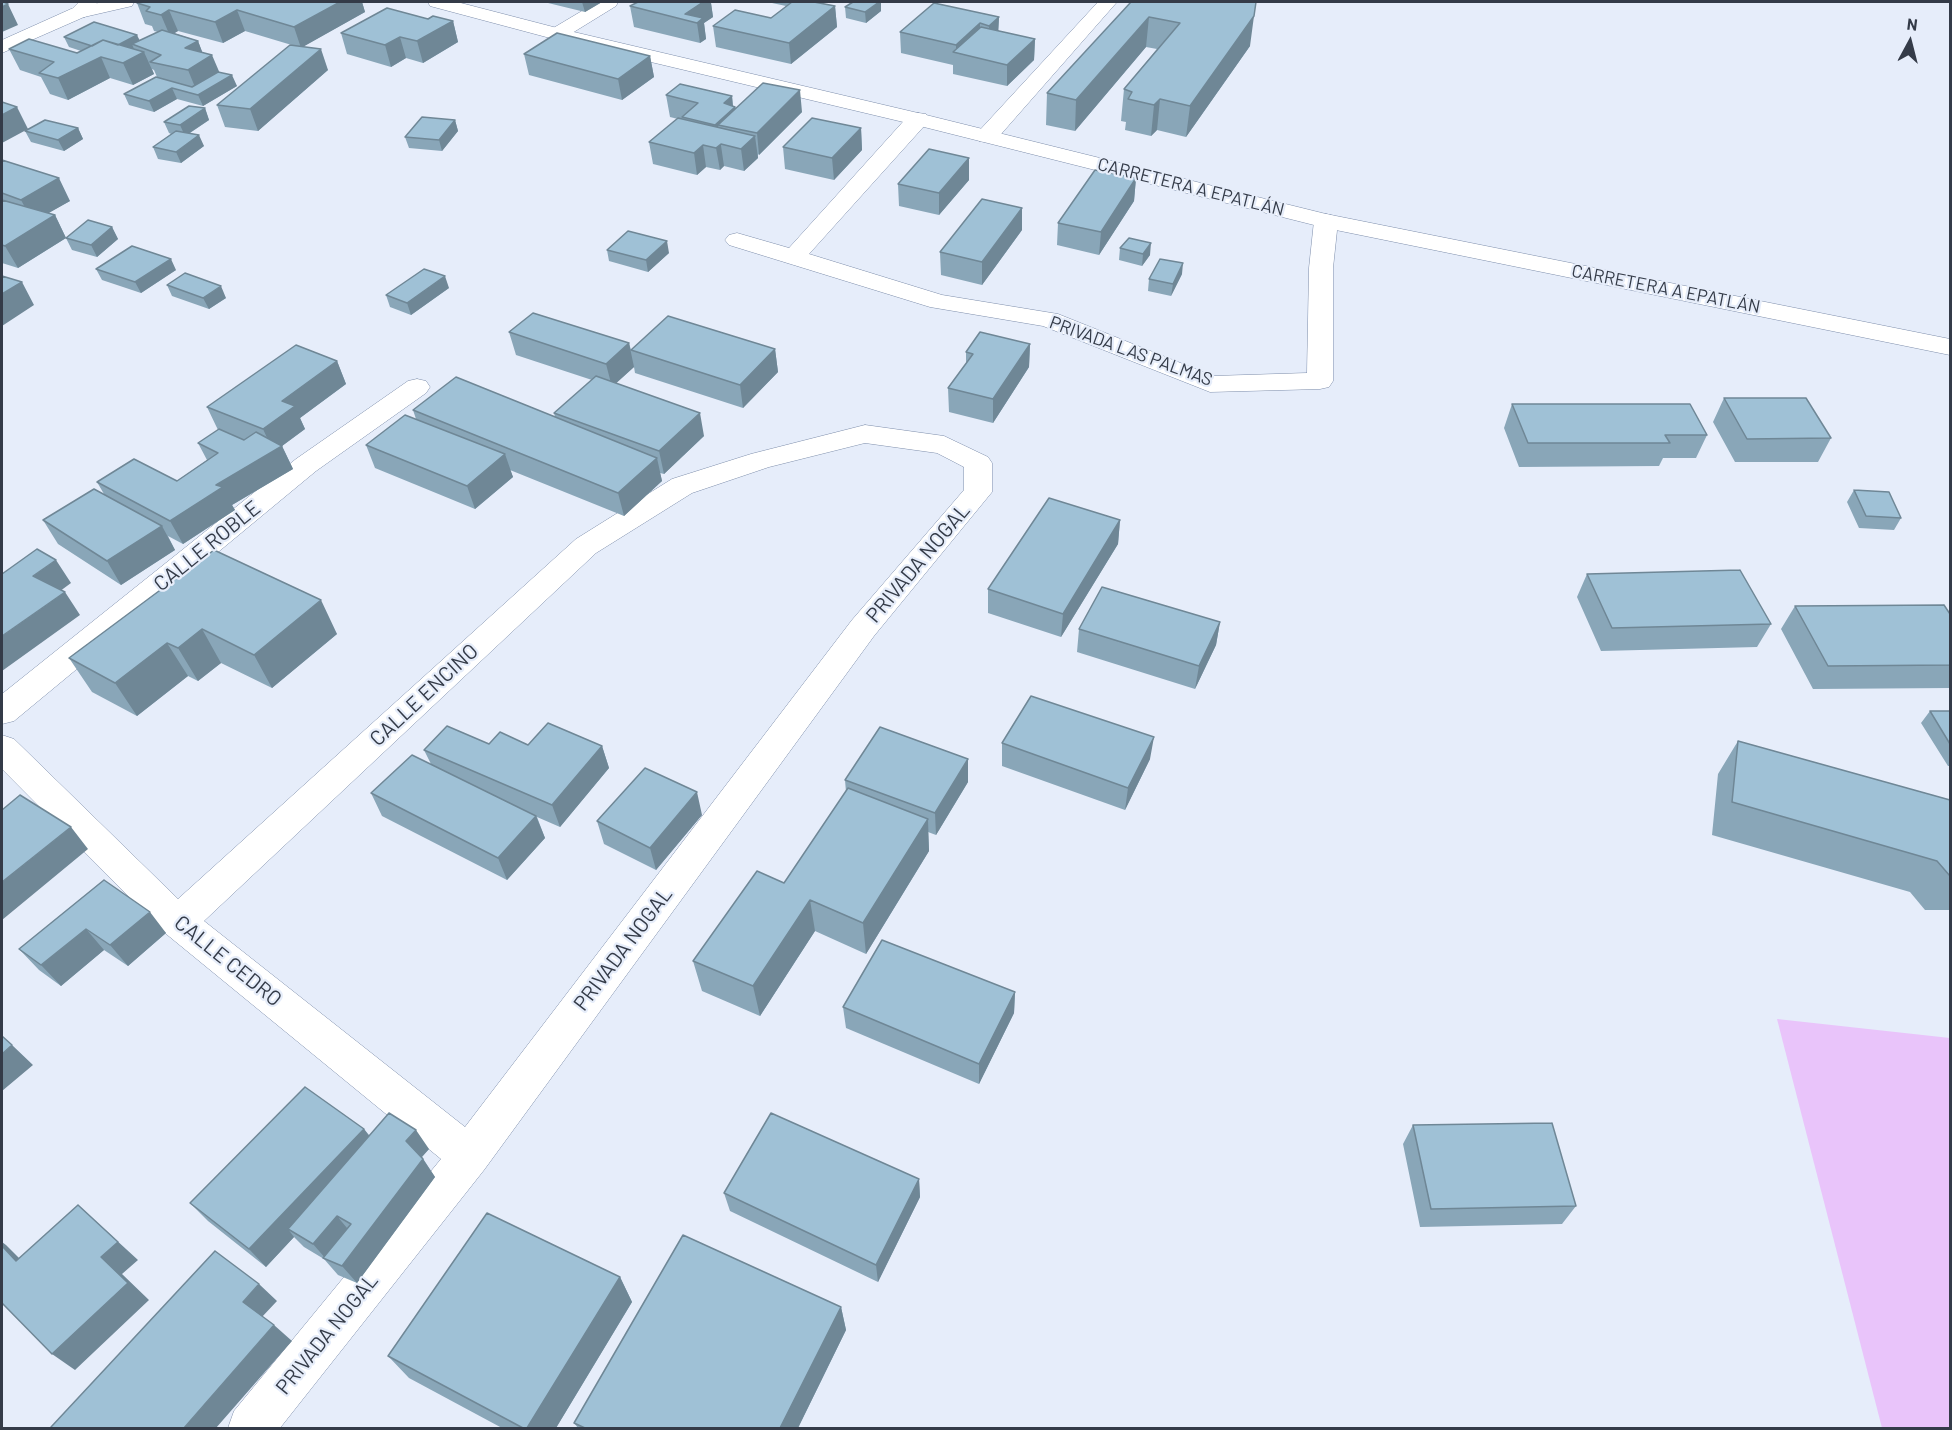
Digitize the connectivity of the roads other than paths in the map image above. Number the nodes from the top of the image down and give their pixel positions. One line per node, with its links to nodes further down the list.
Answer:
1 (125, 2): 5 (street)
2 (436, 2): 6 (street, CARRETERA A EPATLÁN)
3 (609, 2): 6 (street)
4 (1108, 2): 9 (street)
5 (83, 7): 7 (street)
6 (557, 34): 8 (street, CARRETERA A EPATLÁN)
7 (2, 47)
8 (918, 119): 9 (street, CARRETERA A EPATLÁN); 12 (street)
9 (987, 136): 10 (street, CARRETERA A EPATLÁN)
10 (1326, 221): 12 (street, PRIVADA LAS PALMAS); 13 (street, CARRETERA A EPATLÁN)
11 (737, 240): 12 (street, PRIVADA LAS PALMAS)
12 (794, 257)
13 (1950, 347)
14 (417, 387): 16 (street, CALLE ROBLE)
15 (978, 463): 18 (street, CALLE ENCINO); 19 (street, PRIVADA NOGAL)
16 (2, 712)
17 (2, 748): 18 (street, CALLE CEDRO)
18 (178, 922): 19 (street, CALLE CEDRO)
19 (469, 1156): 20 (street, PRIVADA NOGAL)
20 (250, 1428)

